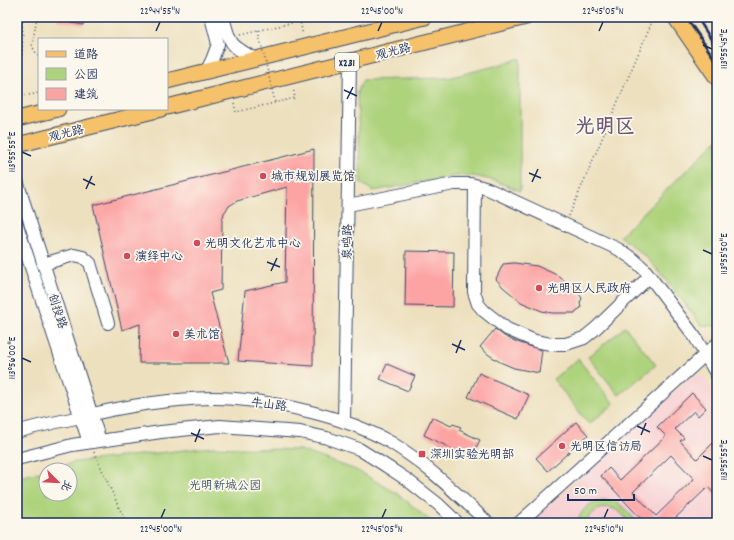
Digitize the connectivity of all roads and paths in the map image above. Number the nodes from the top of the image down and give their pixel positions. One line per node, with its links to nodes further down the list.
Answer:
1 (22, 17): 18 (path)
2 (37, 17): 14 (path)
3 (211, 17): 17 (street)
4 (223, 17): 15 (street)
5 (233, 17): 6 (path)
6 (251, 17)
7 (425, 17): 13 (main road, X231)
8 (526, 17): 16 (main road, 观光路 / X231)
9 (654, 17): 34 (path)
10 (676, 17): 19 (main road)
11 (258, 31): 12 (path); 13 (path); 24 (path, bridge)
12 (235, 36)
13 (305, 46): 15 (main road, X231)
14 (38, 56)
15 (255, 59): 17 (main road, X231)
16 (350, 62): 25 (main road, 观光路 / X231); 33 (street, 泉鸣路)
17 (206, 72): 20 (main road, X231)
18 (17, 74)
19 (717, 78)
20 (168, 81)
21 (38, 92): 22 (path)
22 (17, 96)
23 (295, 98): 24 (path)
24 (275, 102): 28 (path)
25 (168, 107)
26 (54, 110): 29 (main road, 观光路)
27 (157, 110): 30 (main road, 观光路)
28 (236, 112)
29 (17, 120)
30 (17, 145)
31 (17, 181): 36 (street, 创投路)
32 (475, 185): 33 (street); 34 (street); 37 (street)
33 (348, 205): 43 (street, 泉鸣路)
34 (565, 224): 37 (street)
35 (17, 225): 42 (street, 创投路)
36 (43, 264): 38 (street); 42 (street, 创投路)
37 (650, 276): 40 (street)
38 (108, 323)
39 (717, 344): 40 (street)
40 (706, 354): 41 (street); 50 (street)
41 (717, 375)
42 (86, 415): 43 (street, 牛山路); 44 (street, 牛山路); 45 (street, 创投路)
43 (344, 422): 49 (street, 牛山路)
44 (17, 432)
45 (95, 441): 46 (street, 牛山路); 47 (path); 48 (street, 牛山路)
46 (17, 459)
47 (126, 523)
48 (458, 523)
49 (488, 523)
50 (519, 523)

